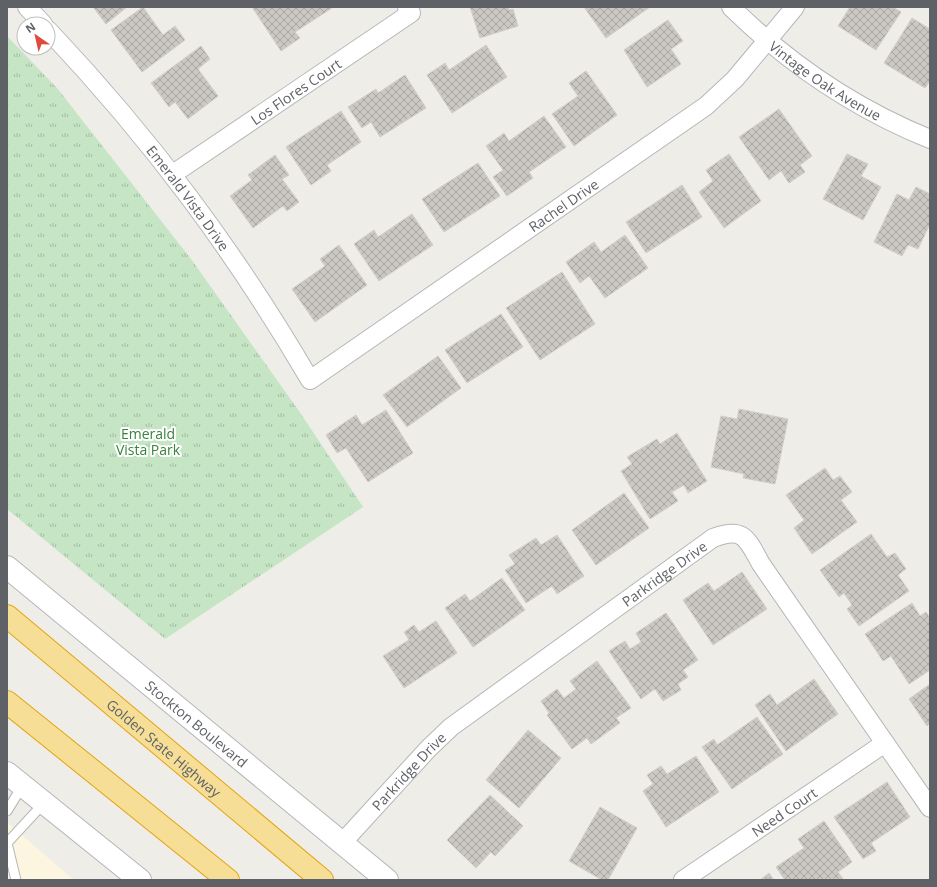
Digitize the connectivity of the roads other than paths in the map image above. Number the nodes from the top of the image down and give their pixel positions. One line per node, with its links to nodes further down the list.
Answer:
1 (27, 7): 5 (street)
2 (407, 7): 9 (street, Los Flores Court)
3 (731, 7): 7 (street, Vintage Oak Avenue)
4 (795, 7): 7 (street, Rachel Drive)
5 (35, 16)
6 (56, 39): 9 (street, Emerald Vista Drive)
7 (768, 41): 8 (street, Vintage Oak Avenue); 10 (street, Rachel Drive)
8 (930, 139)
9 (173, 174): 10 (street, Emerald Vista Drive)
10 (310, 380)
11 (7, 567): 20 (street, Stockton Boulevard)
12 (7, 616): 25 (highway, Golden State Highway)
13 (7, 702): 24 (highway)
14 (885, 743): 17 (street, Parkridge Drive); 20 (street, Parkridge Drive); 27 (street, Need Court)
15 (15, 779): 16 (street); 18 (lane)
16 (44, 803): 19 (lane); 23 (street)
17 (930, 808)
18 (7, 811)
19 (7, 843): 21 (lane)
20 (342, 843): 26 (street, Stockton Boulevard)
21 (9, 863): 22 (lane)
22 (16, 880)
23 (140, 880)
24 (228, 880)
25 (322, 880)
26 (387, 880)
27 (683, 880)

